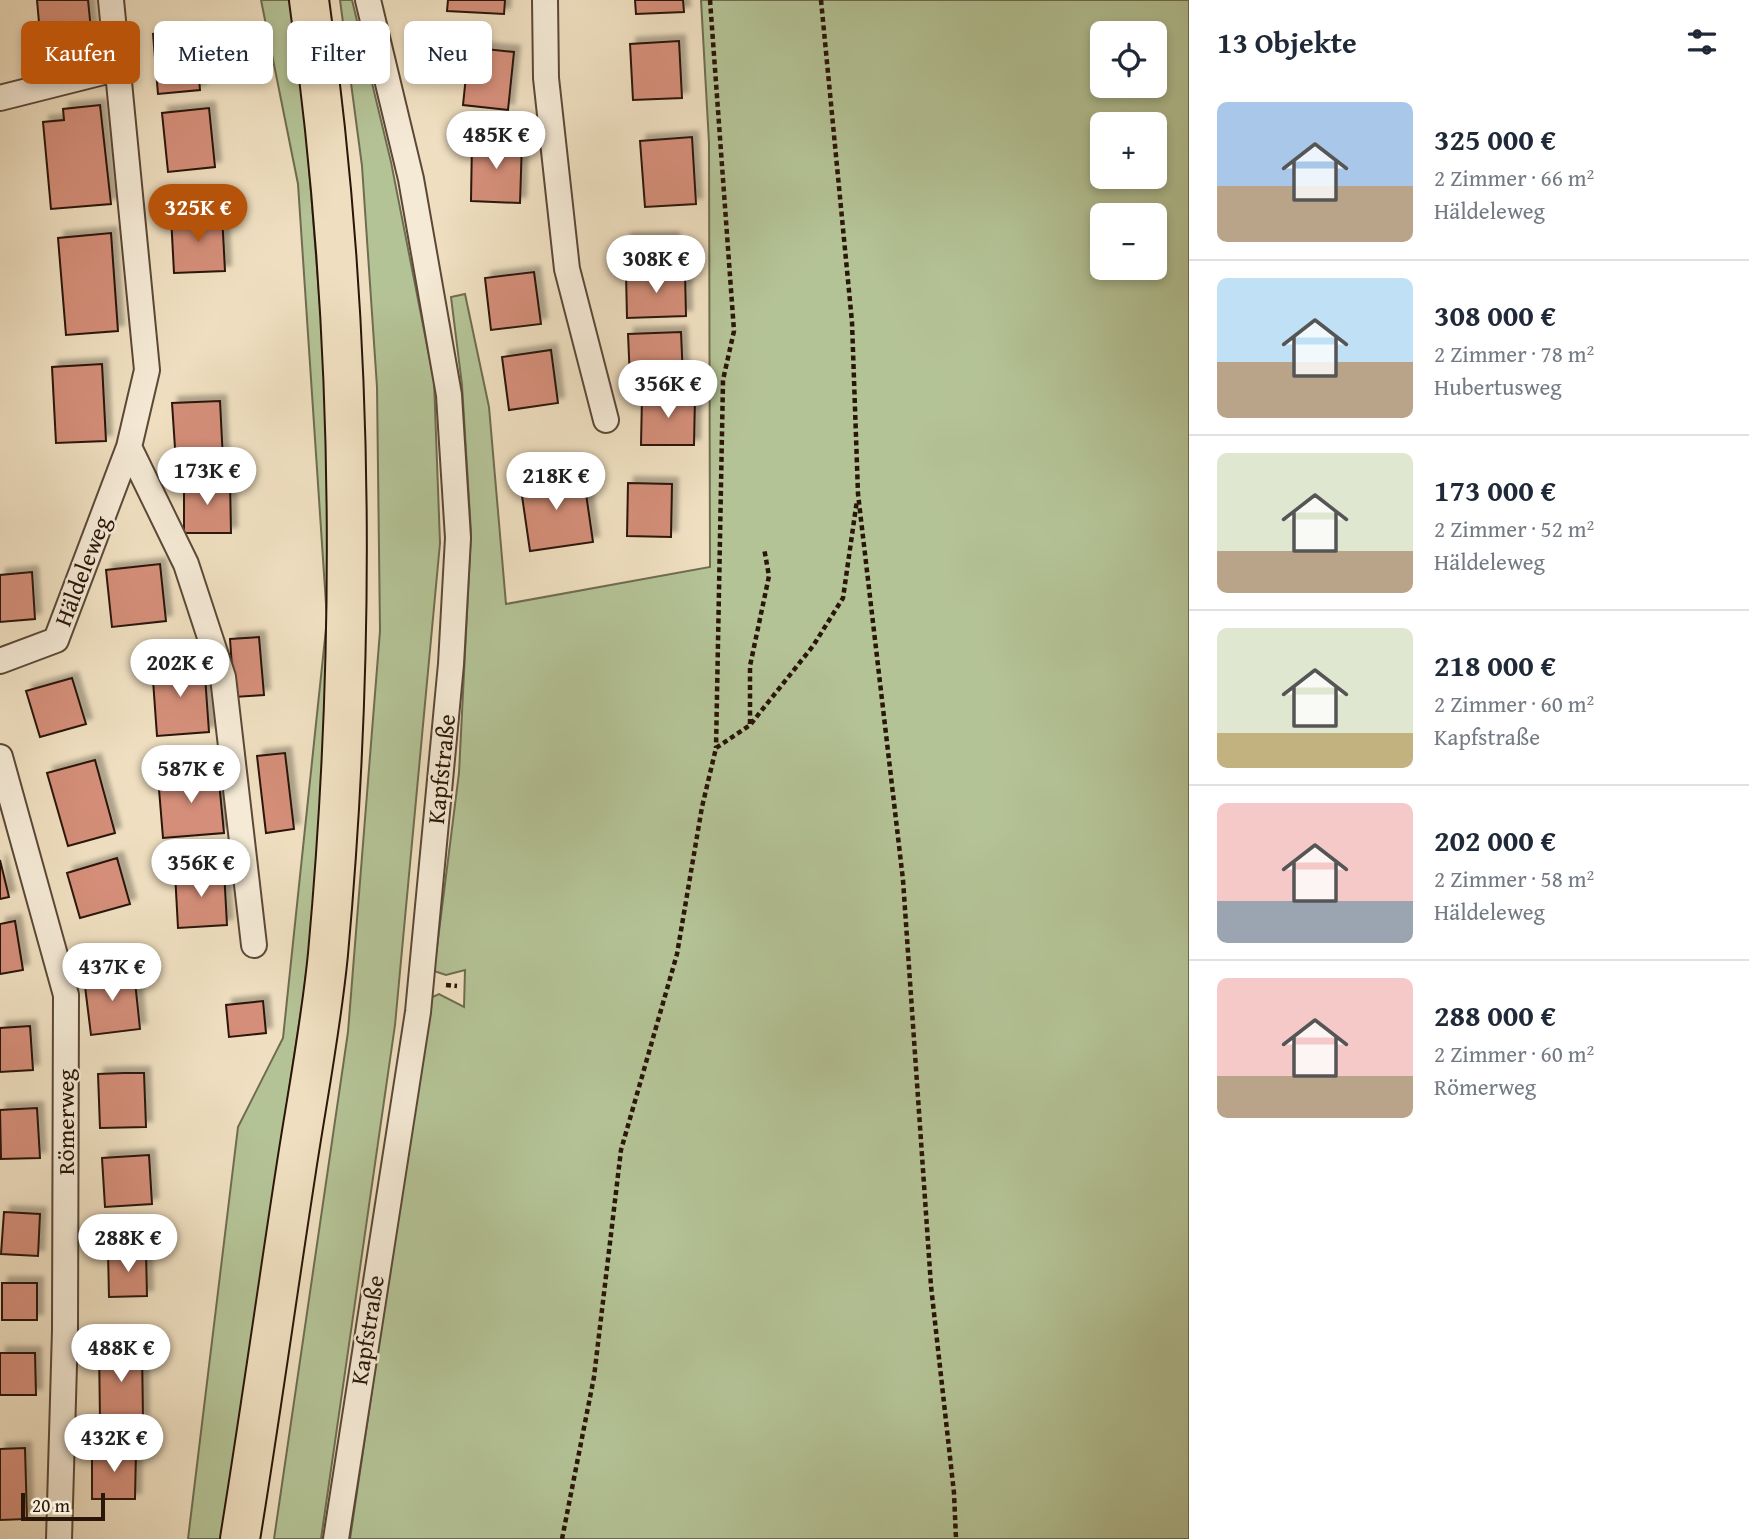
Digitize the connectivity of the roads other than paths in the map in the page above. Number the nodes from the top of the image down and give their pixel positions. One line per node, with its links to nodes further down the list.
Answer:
1 (111, 0): 5 (street, Häldeleweg)
2 (309, 0): 15 (main road)
3 (368, 0): 16 (street, Kapfstraße)
4 (545, 0): 9 (street)
5 (113, 21)
6 (56, 84): 8 (street)
7 (121, 84): 10 (street, Häldeleweg)
8 (0, 98)
9 (606, 420)
10 (129, 447): 11 (street, Häldeleweg); 13 (street)
11 (0, 661)
12 (0, 757): 14 (street, Römerweg)
13 (254, 945)
14 (59, 1539)
15 (240, 1539)
16 (336, 1539)

